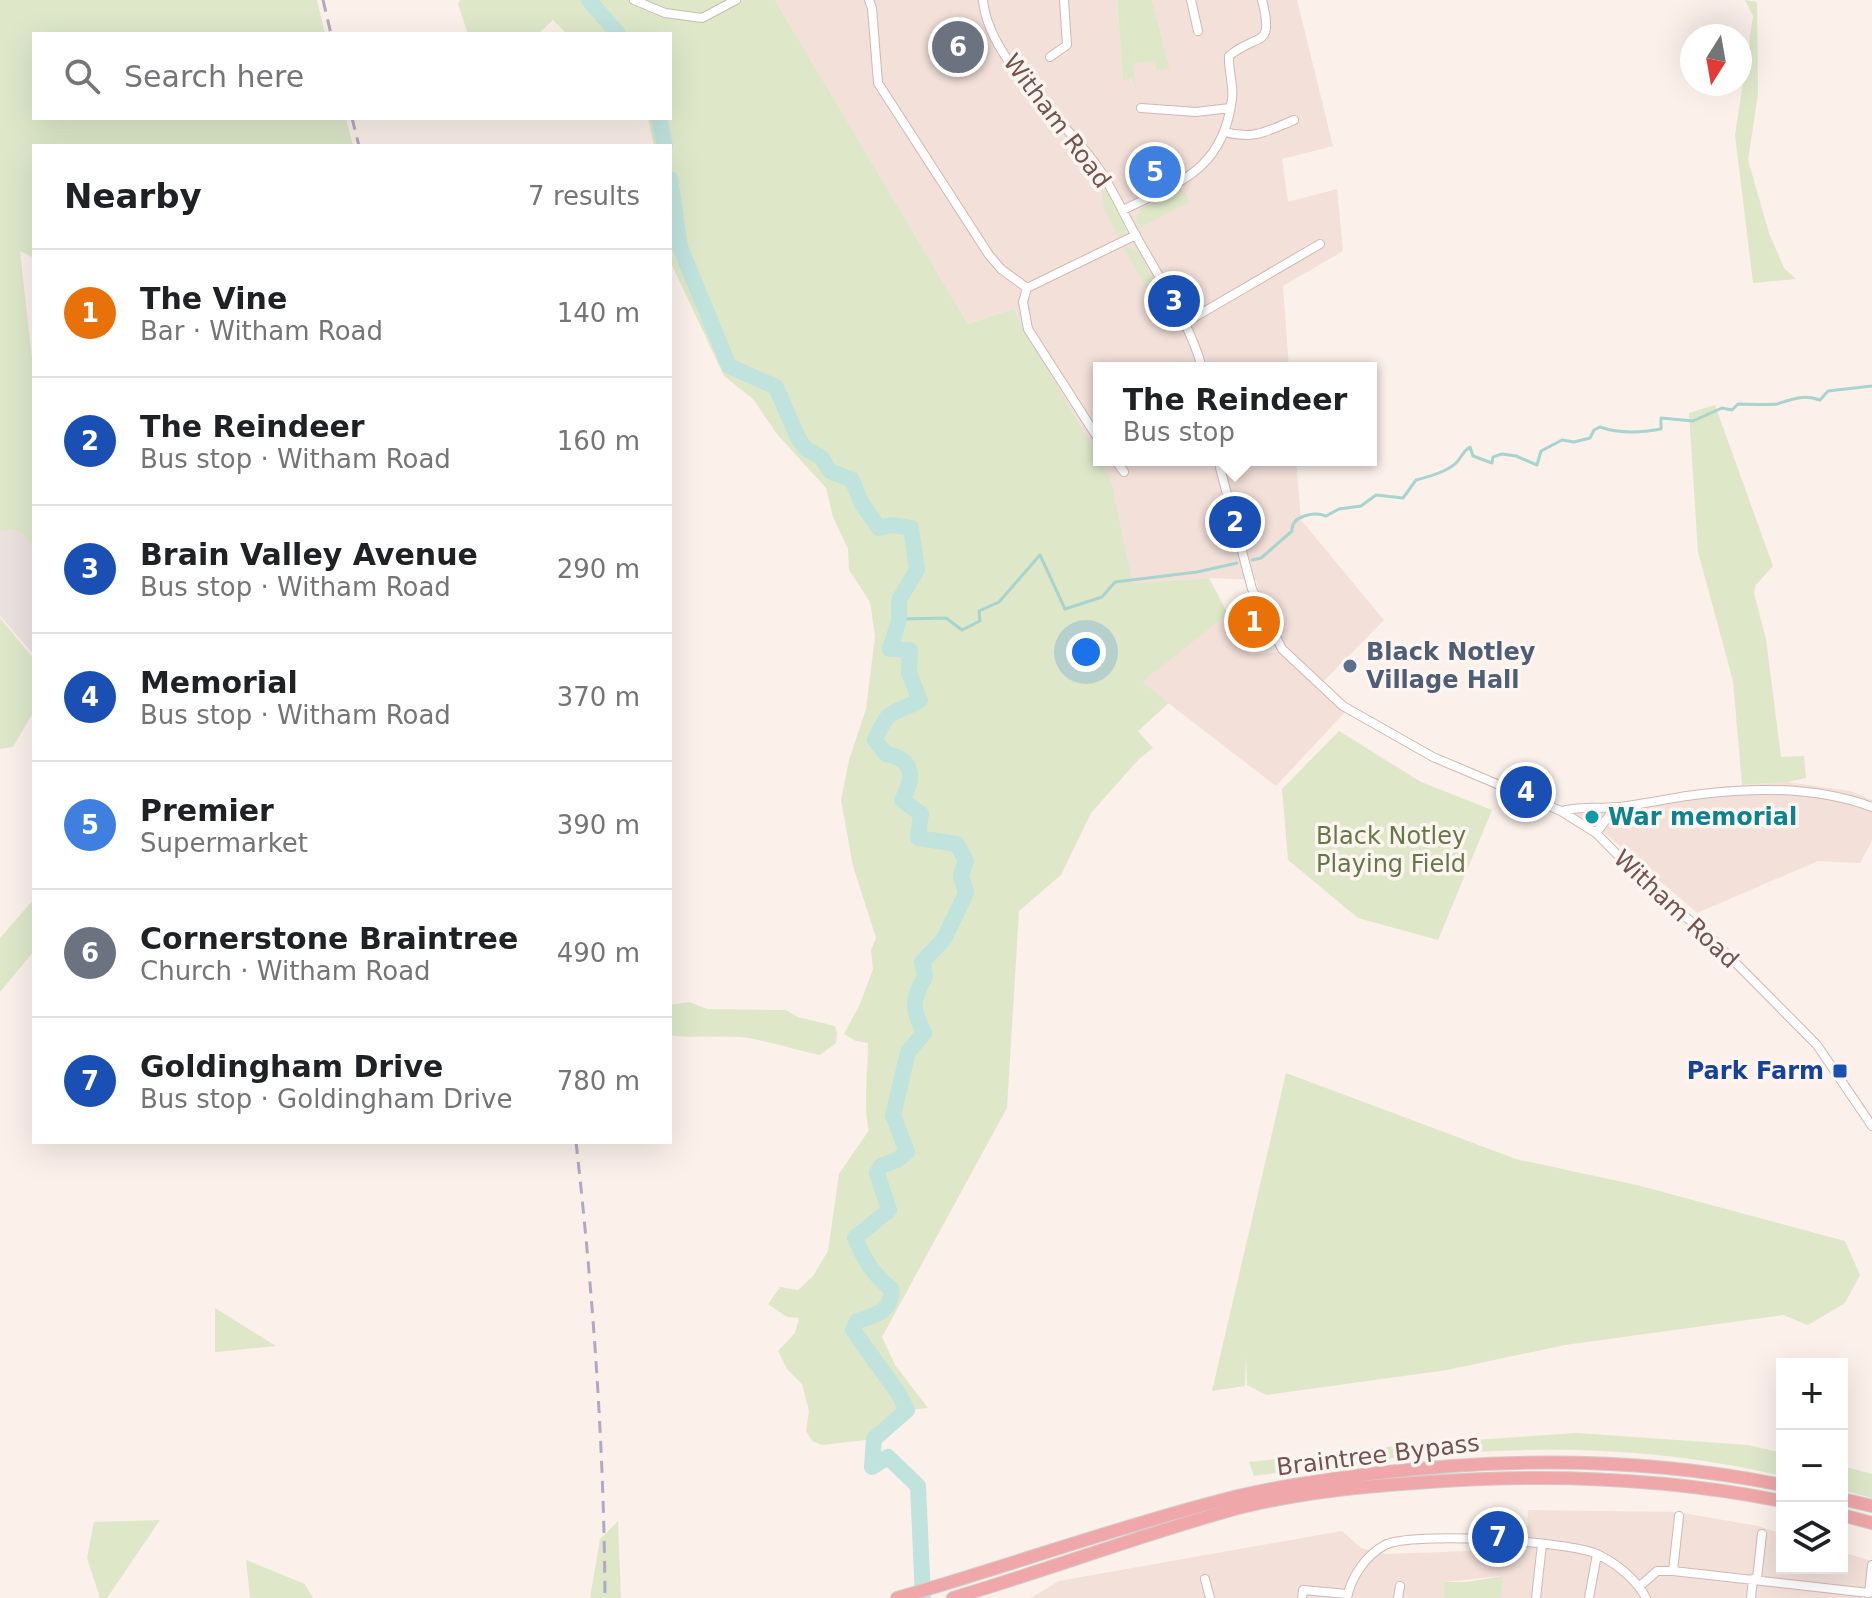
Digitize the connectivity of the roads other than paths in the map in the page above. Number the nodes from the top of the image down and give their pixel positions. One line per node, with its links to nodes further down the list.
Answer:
1 (634, 0): 2 (street)
2 (736, 0)
3 (869, 0): 17 (street)
4 (983, 0): 14 (street, Witham Road)
5 (1064, 0): 9 (street)
6 (1191, 0): 8 (street)
7 (1262, 0): 11 (street)
8 (1198, 31)
9 (1050, 57)
10 (1141, 108): 11 (street)
11 (1230, 108): 13 (street)
12 (1294, 120): 13 (street)
13 (1225, 132): 14 (street)
14 (1123, 210): 15 (street, Witham Road)
15 (1136, 235): 17 (street); 18 (street, Witham Road)
16 (1320, 244): 18 (street)
17 (1027, 288): 20 (street)
18 (1183, 324): 19 (street, Witham Road)
19 (1200, 362)
20 (1093, 431)
21 (1120, 466): 23 (street)
22 (1220, 466): 26 (street, Witham Road)
23 (1124, 472)
24 (1872, 807): 25 (street)
25 (1615, 808): 26 (street); 27 (street)
26 (1561, 811): 27 (street, Witham Road)
27 (1596, 833): 28 (street, Witham Road)
28 (1872, 1126)
29 (1776, 1484): 48 (highway, Braintree Bypass)
30 (1776, 1500): 47 (highway, Braintree Bypass)
31 (1848, 1500): 32 (highway)
32 (1872, 1506)
33 (1679, 1516): 40 (street)
34 (1848, 1517): 35 (highway)
35 (1872, 1523)
36 (1762, 1534): 42 (street)
37 (1542, 1544): 38 (street); 46 (street); 52 (street)
38 (1597, 1554): 44 (street); 53 (street)
39 (1872, 1565): 45 (street)
40 (1673, 1571): 42 (street); 44 (street)
41 (1205, 1579): 49 (street)
42 (1755, 1579): 45 (street); 55 (street)
43 (1400, 1586): 51 (street)
44 (1640, 1586): 54 (street)
45 (1836, 1593)
46 (1347, 1596): 50 (street)
47 (957, 1597)
48 (897, 1598)
49 (1210, 1598)
50 (1302, 1598)
51 (1398, 1598)
52 (1536, 1598)
53 (1589, 1598)
54 (1646, 1598)
55 (1751, 1598)

